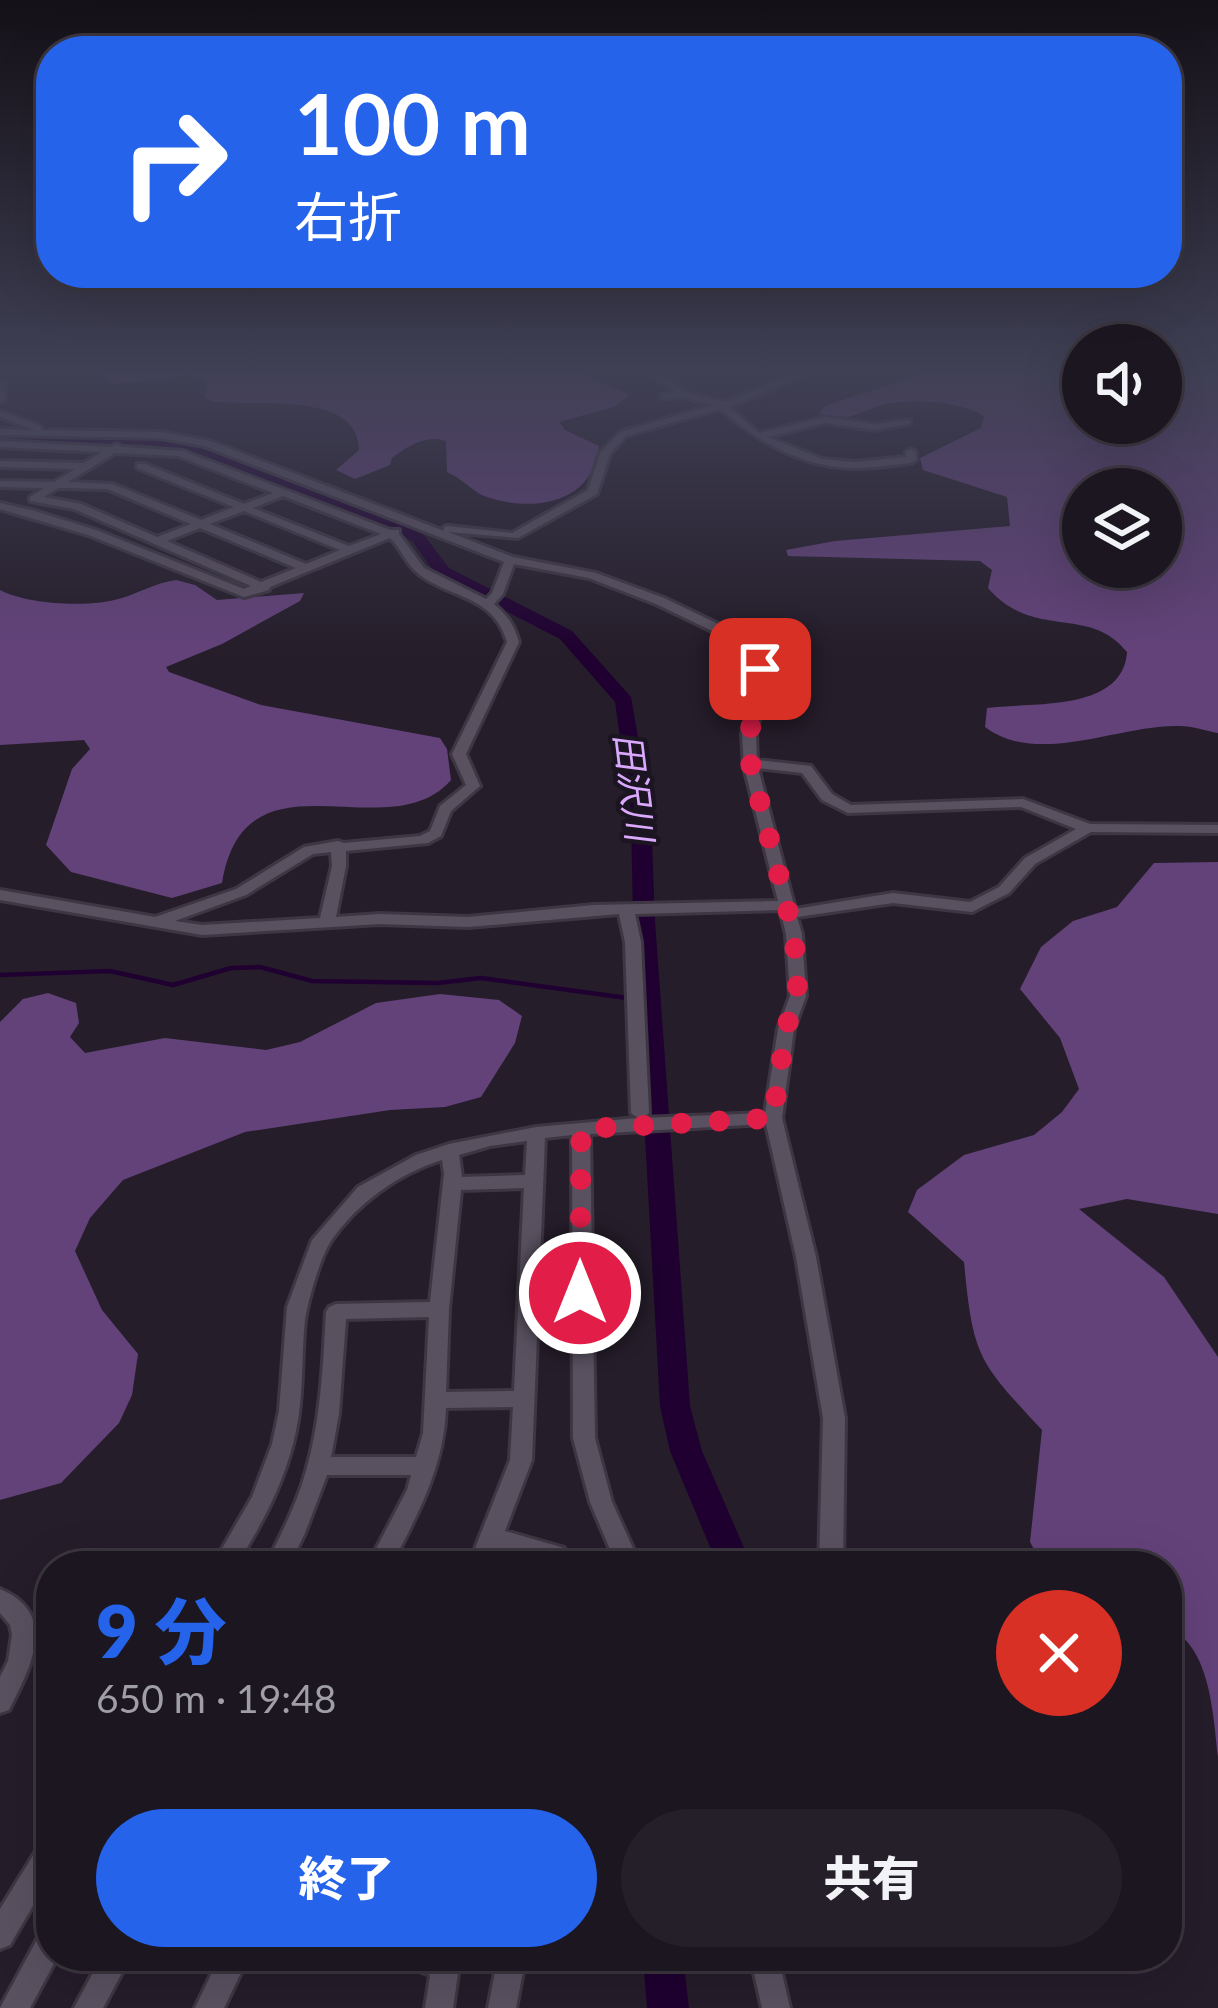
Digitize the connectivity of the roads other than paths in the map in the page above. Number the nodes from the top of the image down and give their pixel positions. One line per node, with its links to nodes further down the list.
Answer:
1 (92, 463): 9 (street)
2 (146, 463): 10 (street)
3 (200, 463): 14 (street)
4 (255, 463): 17 (street)
5 (601, 463): 19 (street)
6 (827, 463): 7 (street)
7 (861, 463)
8 (0, 464): 9 (street)
9 (86, 466): 12 (street)
10 (141, 466): 13 (street); 16 (street)
11 (0, 484): 12 (street)
12 (53, 485): 13 (street); 21 (street)
13 (109, 486): 18 (street)
14 (284, 492): 16 (street); 20 (street)
15 (0, 506): 25 (street)
16 (243, 508): 18 (street); 22 (street)
17 (418, 523): 19 (street); 20 (street)
18 (201, 524): 21 (street); 24 (street)
19 (435, 529): 23 (street)
20 (391, 534): 22 (street); 26 (street)
21 (157, 541): 25 (street)
22 (351, 551): 24 (street)
23 (510, 560): 26 (street); 27 (street)
24 (308, 569): 25 (street)
25 (265, 588)
26 (492, 600): 30 (street)
27 (751, 763): 28 (street); 33 (street)
28 (1088, 828): 29 (street); 33 (street)
29 (1218, 829)
30 (338, 845): 34 (street); 35 (street)
31 (0, 895): 34 (street)
32 (626, 909): 33 (street); 35 (street); 36 (street)
33 (789, 910): 37 (street)
34 (156, 922): 35 (street)
35 (328, 922)
36 (640, 1113)
37 (773, 1118): 38 (street); 55 (street)
38 (581, 1129): 39 (street); 54 (street)
39 (536, 1133): 40 (street); 41 (street)
40 (448, 1150): 42 (street); 49 (street)
41 (533, 1181): 42 (street); 44 (street)
42 (453, 1184): 43 (street)
43 (439, 1309): 45 (street); 46 (street)
44 (525, 1399): 45 (street); 48 (street)
45 (437, 1400): 47 (street)
46 (321, 1466): 47 (street); 50 (street)
47 (427, 1466): 51 (street)
48 (494, 1537): 52 (street); 53 (street)
49 (233, 1551)
50 (285, 1551)
51 (386, 1551)
52 (487, 1551)
53 (542, 1551)
54 (622, 1551)
55 (831, 1551)
56 (0, 1599): 57 (street)
57 (0, 1702)
58 (36, 1875): 59 (street)
59 (0, 1935)
60 (36, 1969): 66 (street)
61 (109, 1971): 67 (street)
62 (228, 1971): 68 (street)
63 (444, 1971): 69 (street)
64 (509, 1971): 70 (street)
65 (767, 1971): 71 (street)
66 (14, 2008)
67 (88, 2008)
68 (209, 2008)
69 (439, 2008)
70 (502, 2008)
71 (776, 2008)

